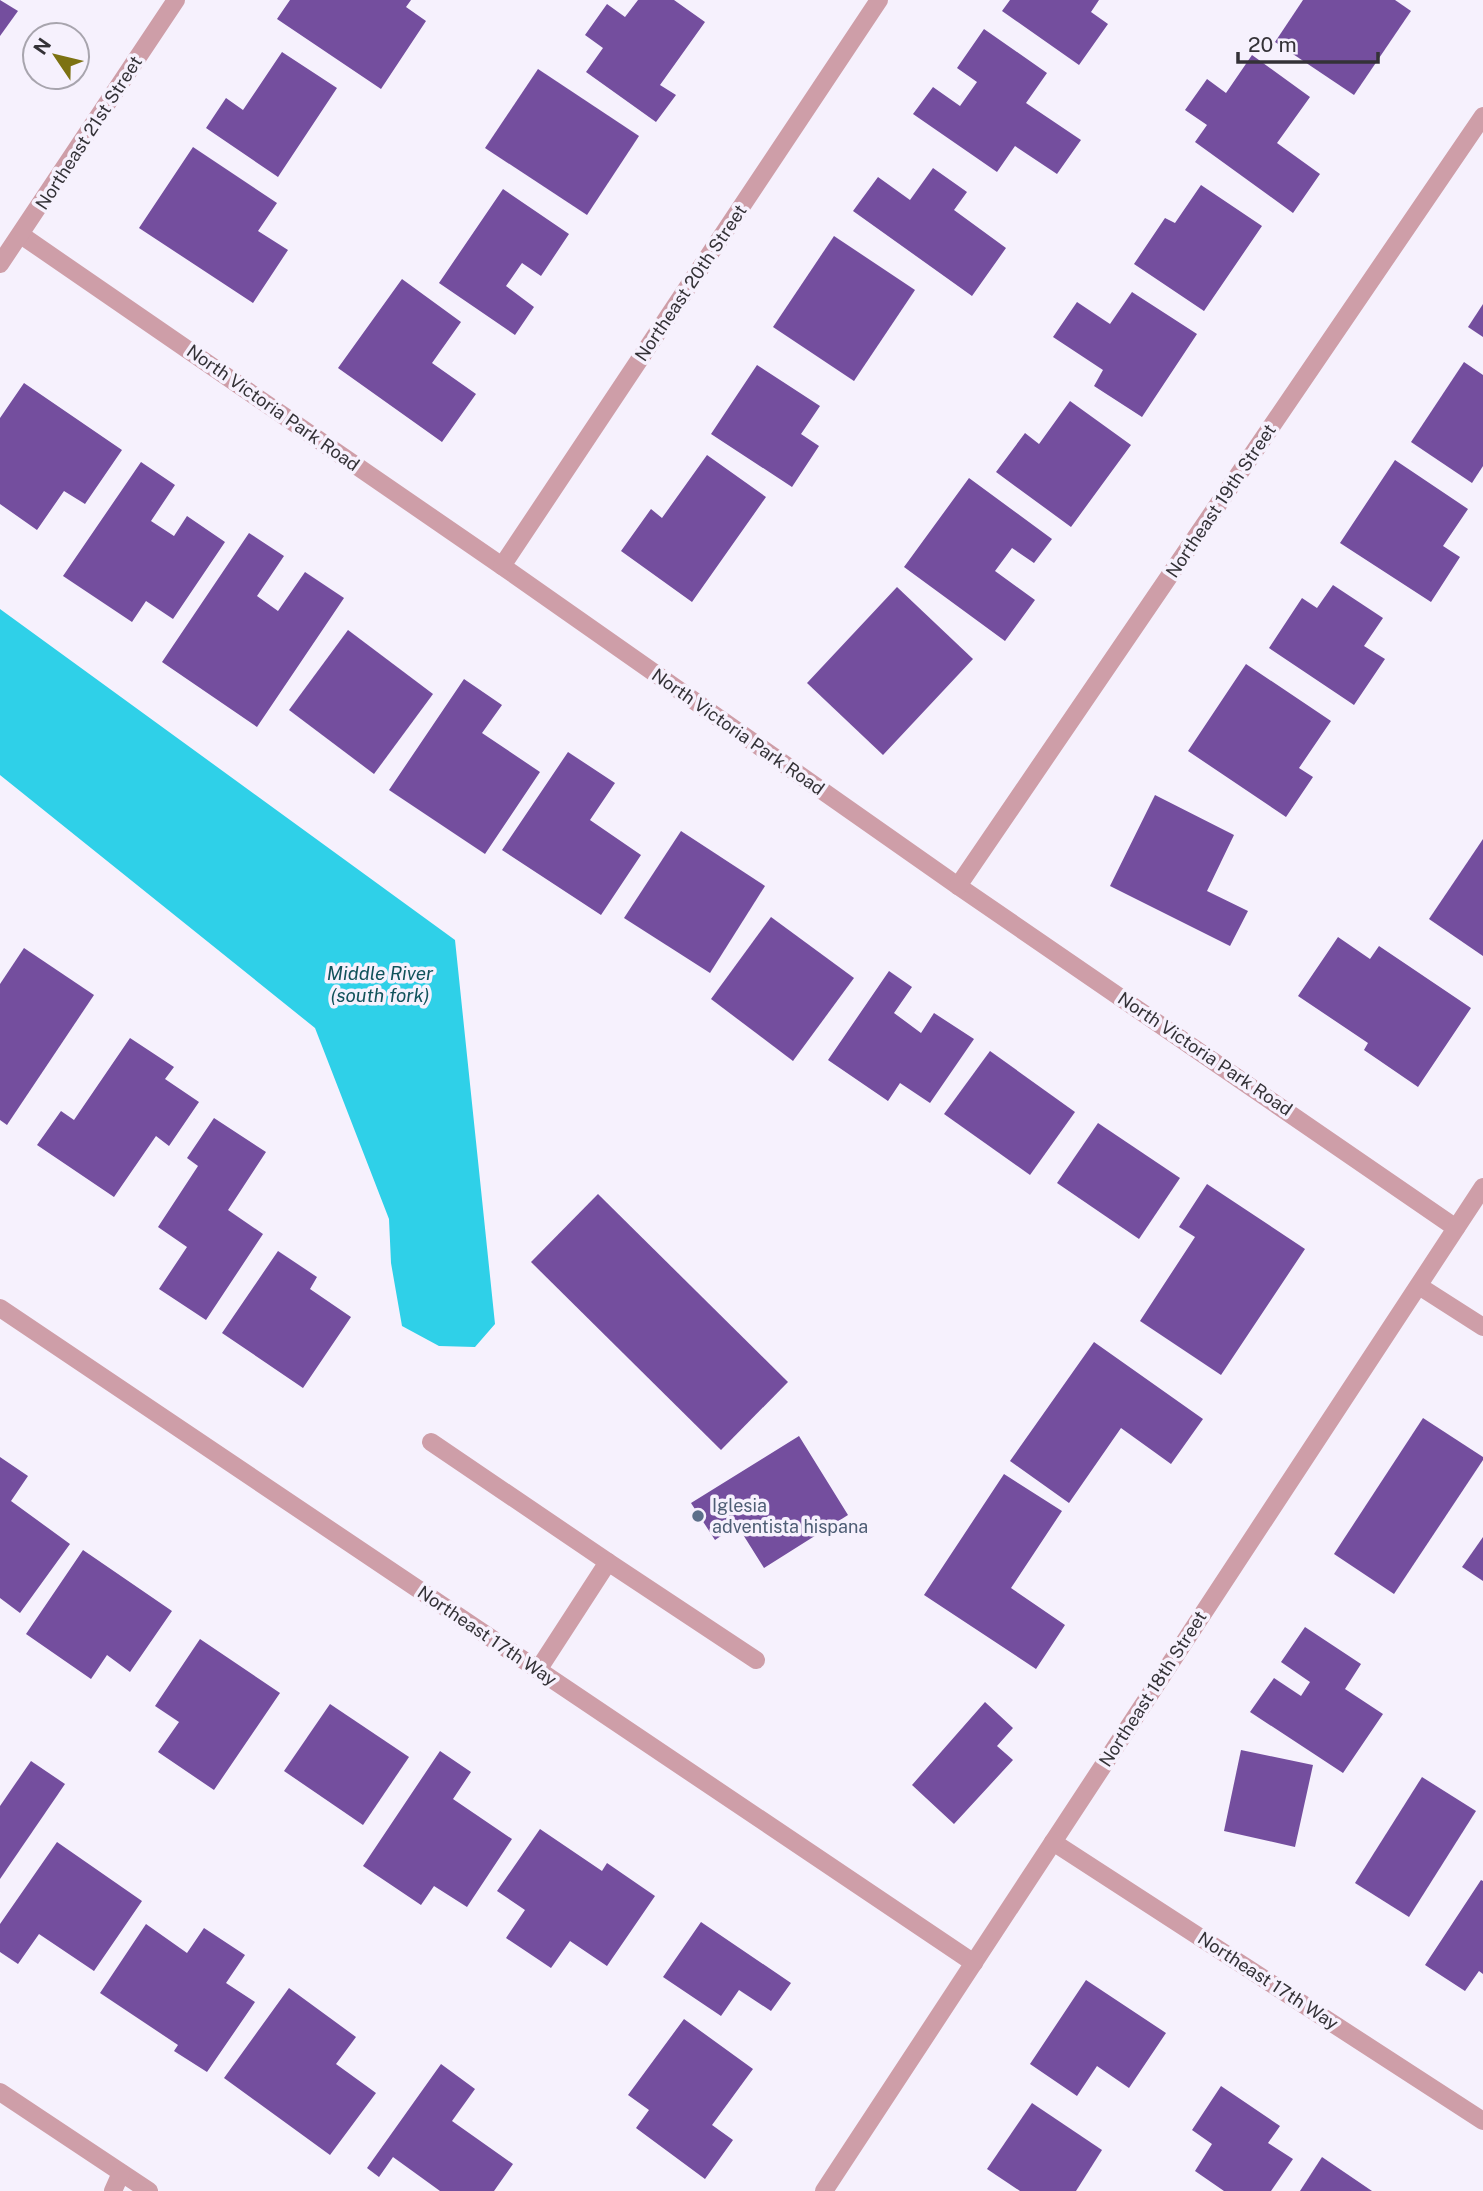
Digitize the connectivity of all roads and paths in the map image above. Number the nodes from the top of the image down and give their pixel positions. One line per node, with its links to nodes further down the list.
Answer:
1 (176, 0): 4 (street, Northeast 21st Street)
2 (879, 0): 6 (street, Northeast 20th Street)
3 (1483, 116): 7 (street, Northeast 19th Street)
4 (21, 235): 5 (street, Northeast 21st Street); 6 (street, North Victoria Park Road)
5 (0, 264)
6 (502, 566): 7 (street, North Victoria Park Road)
7 (958, 886): 9 (street, North Victoria Park Road)
8 (1483, 1187): 9 (street, Northeast 18th Street)
9 (1456, 1228): 10 (street, Northeast 18th Street)
10 (1419, 1286): 12 (street); 17 (street, Northeast 18th Street)
11 (0, 1308): 16 (street, Northeast 17th Way)
12 (1483, 1327)
13 (431, 1442): 14 (street)
14 (608, 1562): 15 (street); 16 (street)
15 (756, 1660)
16 (538, 1670): 18 (street, Northeast 17th Way)
17 (1053, 1842): 18 (street, Northeast 18th Street); 20 (street, Northeast 17th Way)
18 (974, 1963): 24 (street, Northeast 18th Street)
19 (0, 2092): 21 (street)
20 (1483, 2121)
21 (121, 2172): 22 (street); 23 (street)
22 (113, 2191)
23 (149, 2191)
24 (824, 2191)

